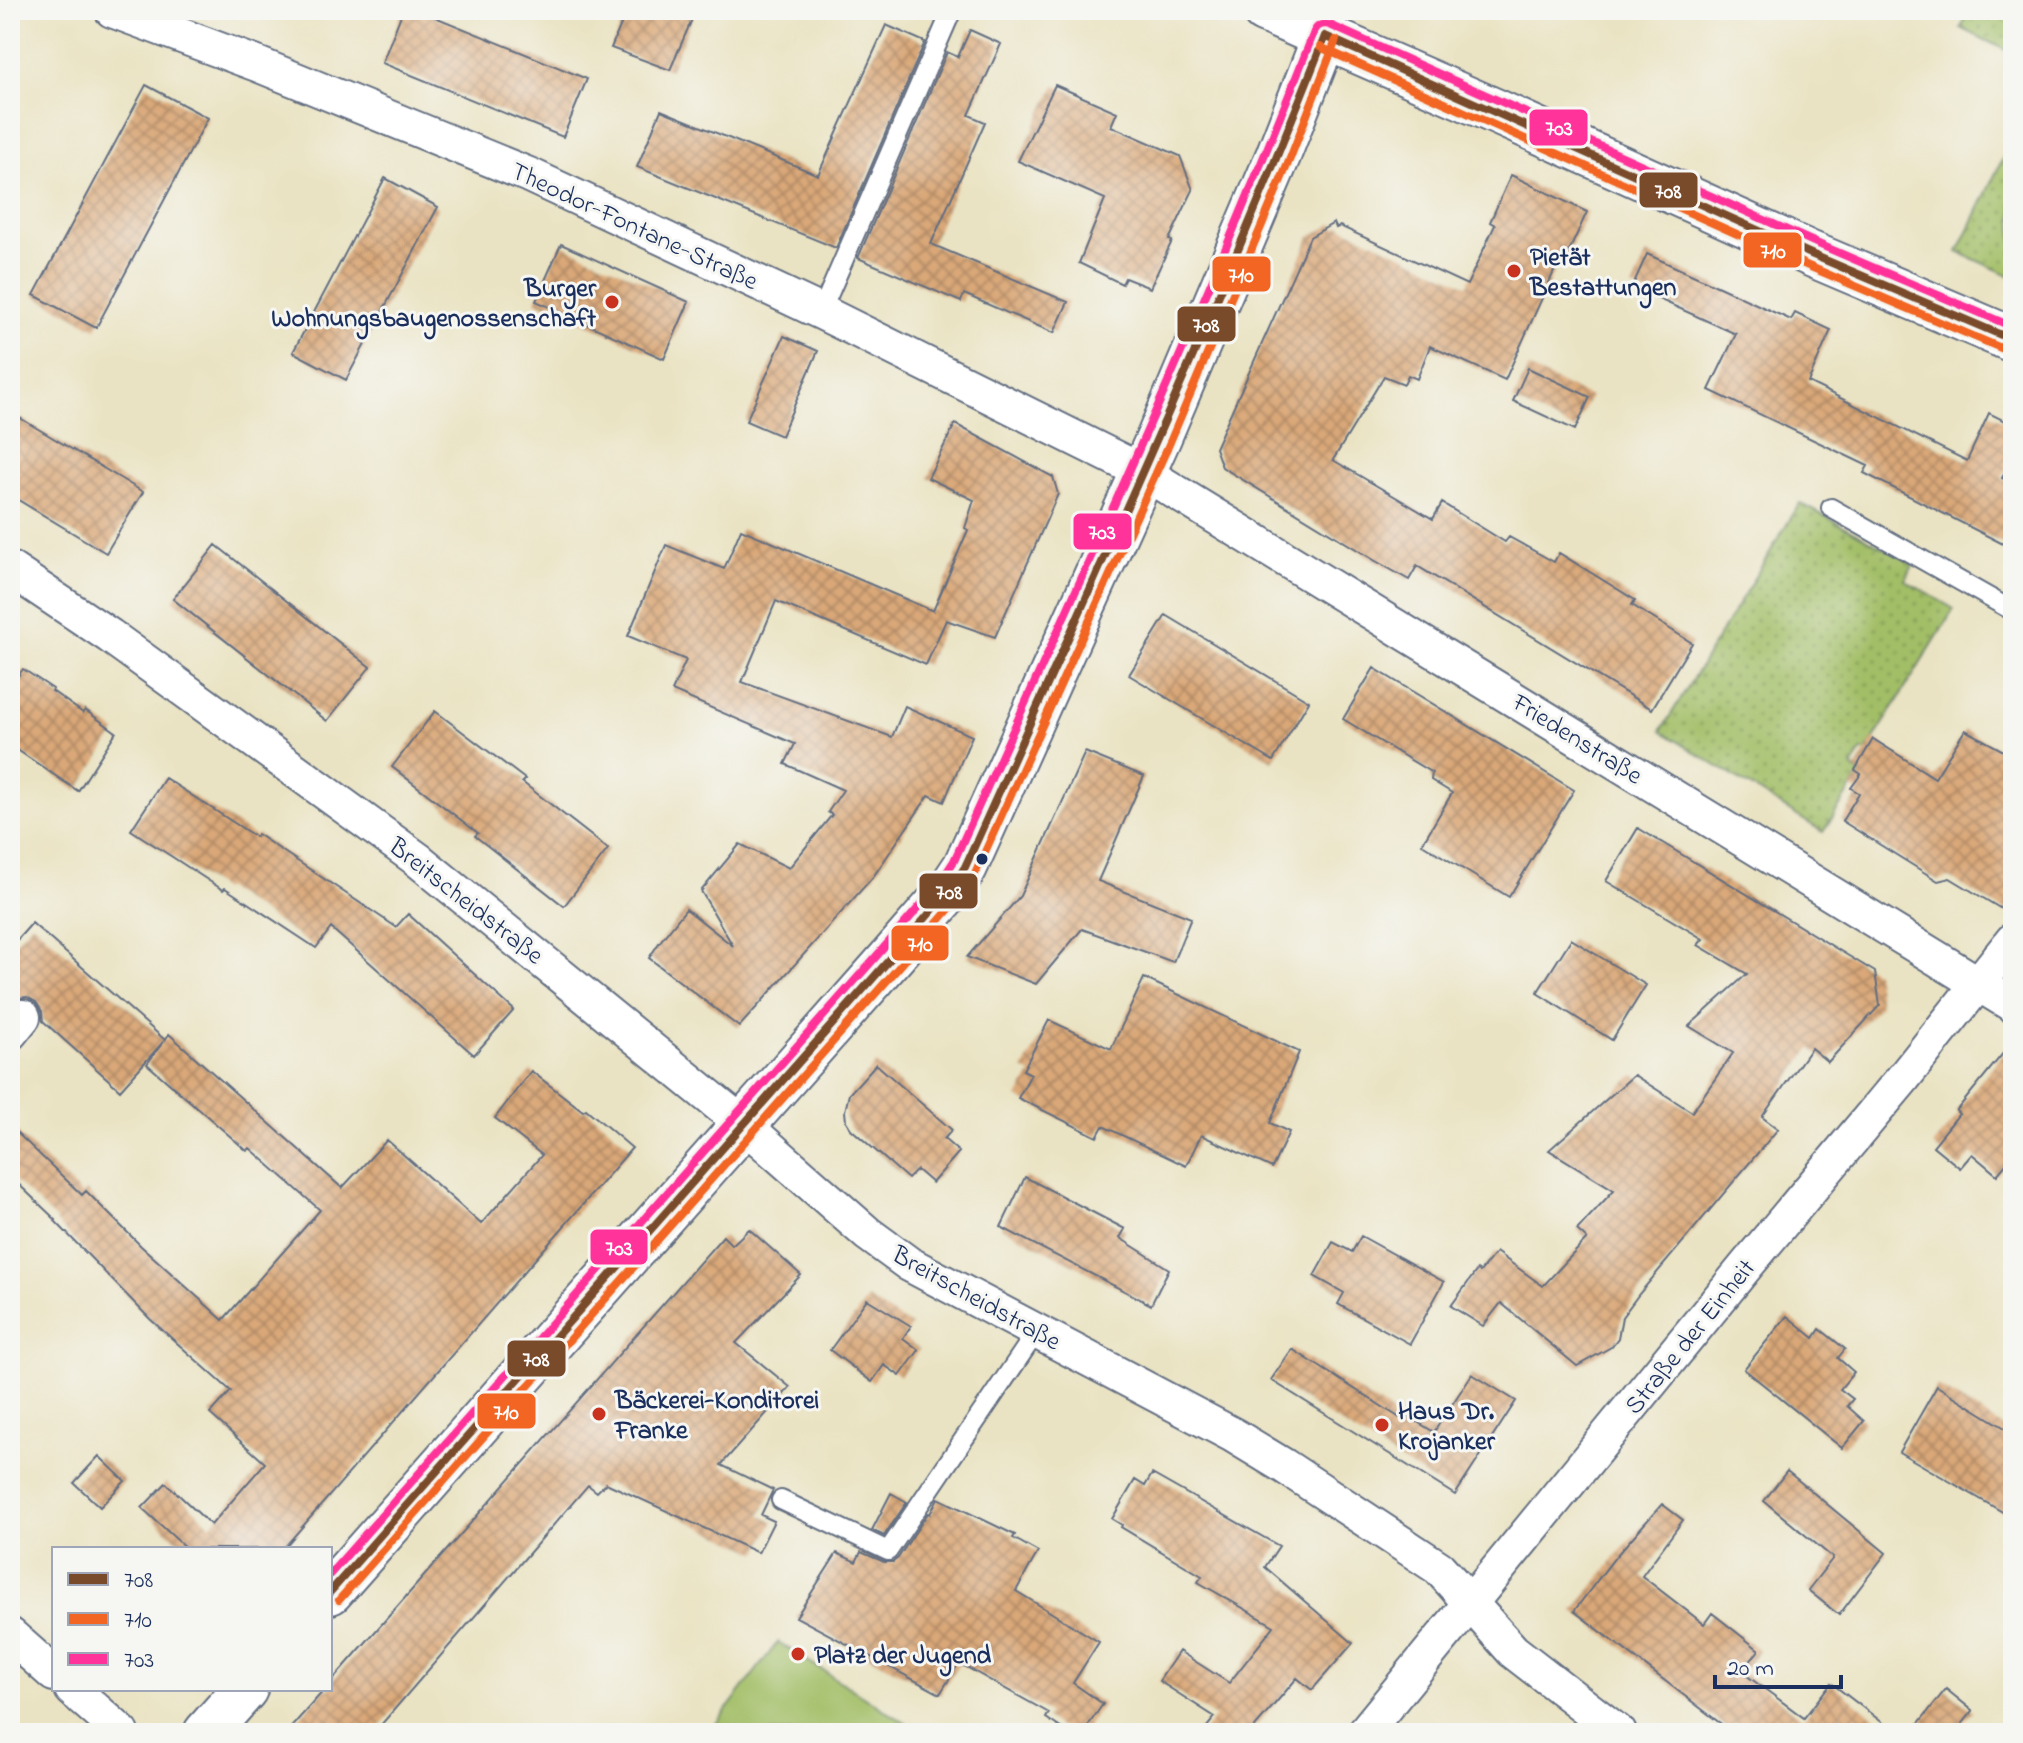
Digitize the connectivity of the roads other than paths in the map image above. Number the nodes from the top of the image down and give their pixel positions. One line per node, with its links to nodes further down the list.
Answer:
1 (112, 10): 5 (street, Theodor-Fontane-Straße)
2 (952, 10): 5 (lane)
3 (1264, 10): 4 (street)
4 (1328, 23): 6 (street); 7 (street)
5 (821, 312): 7 (street, Theodor-Fontane-Straße)
6 (2013, 340)
7 (1143, 472): 12 (street, Friedenstraße); 14 (street)
8 (1831, 508): 10 (lane)
9 (10, 569): 14 (street, Breitscheidstraße)
10 (2013, 611)
11 (2013, 940): 12 (street, Straße der Einheit)
12 (1979, 984): 13 (street, Friedenstraße); 18 (street, Straße der Einheit)
13 (2013, 1005)
14 (744, 1125): 15 (street, Breitscheidstraße); 17 (street)
15 (1037, 1331): 16 (lane); 18 (street, Breitscheidstraße)
16 (781, 1500)
17 (332, 1590)
18 (1471, 1604): 25 (street, Straße der Einheit); 26 (street, Breitscheidstraße)
19 (10, 1635): 20 (street)
20 (52, 1672)
21 (74, 1691): 23 (street)
22 (243, 1691): 24 (street)
23 (122, 1733)
24 (206, 1733)
25 (1364, 1733)
26 (1619, 1733)

